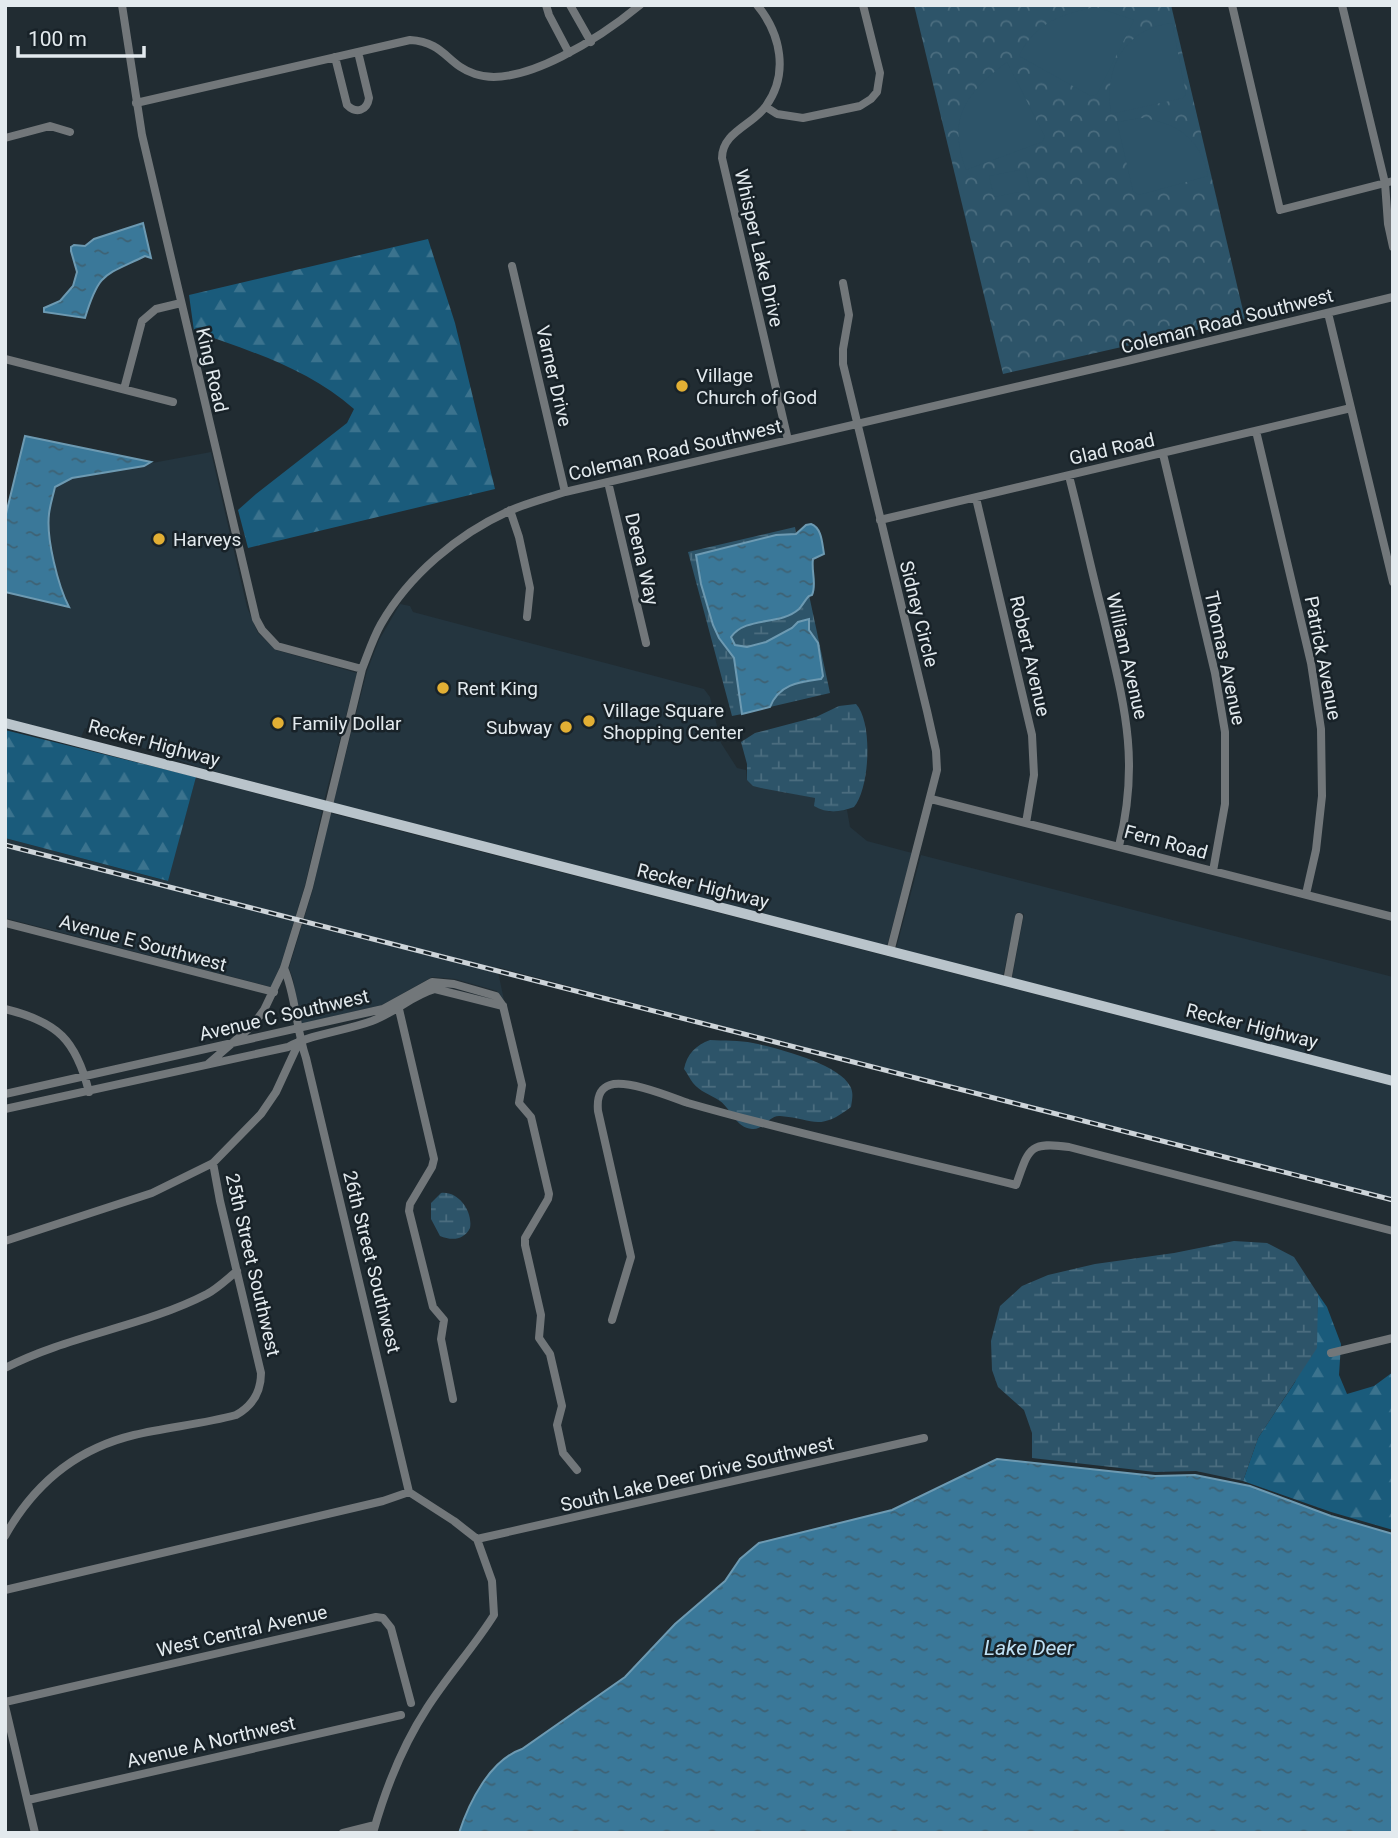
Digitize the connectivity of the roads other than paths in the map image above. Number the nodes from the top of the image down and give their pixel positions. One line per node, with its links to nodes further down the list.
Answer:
1 (122, 5): 13 (street, King Road)
2 (546, 5): 11 (street)
3 (570, 5): 9 (street)
4 (640, 5): 9 (street)
5 (757, 5): 14 (street, Whisper Lake Drive)
6 (863, 5): 14 (street)
7 (1232, 5): 17 (street)
8 (1342, 5): 17 (street)
9 (591, 42): 11 (street)
10 (358, 52): 11 (street); 12 (street); 12 (street)
11 (569, 53)
12 (335, 57): 13 (street)
13 (136, 103): 22 (street, King Road)
14 (766, 107): 30 (street, Whisper Lake Drive)
15 (70, 132): 16 (street)
16 (5, 138)
17 (1389, 182): 18 (street)
18 (1393, 247)
19 (512, 266): 34 (street, Varner Drive)
20 (843, 283): 28 (street, Sidney Circle)
21 (1393, 297): 23 (street, Coleman Road Southwest)
22 (181, 303): 25 (street); 41 (street, King Road)
23 (1328, 313): 27 (street); 28 (street, Coleman Road Southwest)
24 (5, 359): 25 (street)
25 (124, 389): 26 (street)
26 (173, 402)
27 (1351, 408): 29 (street, Glad Road); 38 (street)
28 (858, 424): 30 (street, Coleman Road Southwest); 37 (street, Sidney Circle)
29 (1256, 431): 31 (street, Glad Road); 48 (street, Patrick Avenue)
30 (788, 440): 33 (street, Coleman Road Southwest)
31 (1163, 454): 32 (street, Glad Road); 47 (street, Thomas Avenue)
32 (1069, 476): 35 (street, Glad Road); 46 (street, William Avenue)
33 (608, 482): 34 (street, Coleman Road Southwest); 40 (street, Deena Way)
34 (565, 492): 36 (street, Coleman Road Southwest)
35 (976, 498): 37 (street, Glad Road); 45 (street, Robert Avenue)
36 (510, 510): 39 (street); 41 (street, Coleman Road Southwest)
37 (880, 520): 43 (street, Sidney Circle)
38 (1393, 582)
39 (527, 617)
40 (646, 643)
41 (362, 669): 44 (street, Coleman Road Southwest)
42 (5, 723): 44 (main road, Recker Highway)
43 (931, 799): 45 (street, Fern Road); 52 (street, Sidney Circle)
44 (327, 807): 52 (main road, Recker Highway); 53 (street, Coleman Road Southwest)
45 (1026, 823): 46 (street, Fern Road)
46 (1119, 846): 47 (street, Fern Road)
47 (1213, 871): 48 (street, Fern Road)
48 (1306, 894): 50 (street, Fern Road)
49 (1019, 917): 54 (street)
50 (1393, 917)
51 (5, 923): 55 (street, Avenue E Southwest)
52 (890, 952): 54 (main road, Recker Highway)
53 (284, 968): 55 (street, Coleman Road Southwest); 58 (street)
54 (1007, 981): 63 (main road, Recker Highway)
55 (274, 992): 60 (street, Coleman Road Southwest)
56 (398, 1004): 58 (street, Avenue C Southwest); 59 (street, Avenue C Southwest); 75 (street); 77 (street, Avenue C Southwest)
57 (5, 1009): 62 (street)
58 (298, 1029): 59 (street); 60 (street, Avenue C Southwest)
59 (300, 1041): 61 (street, Avenue C Southwest); 67 (street); 78 (street, 26th Street Southwest)
60 (231, 1043): 61 (street, Coleman Road Southwest); 62 (street, Avenue C Southwest)
61 (208, 1064): 64 (street, Avenue C Southwest)
62 (85, 1076): 64 (street); 65 (street, Avenue C Southwest)
63 (1393, 1081)
64 (89, 1092): 66 (street, Avenue C Southwest)
65 (5, 1094)
66 (5, 1109)
67 (213, 1163): 69 (street); 70 (street, 25th Street Southwest)
68 (1393, 1231): 71 (street)
69 (5, 1241)
70 (237, 1271): 74 (street); 79 (street, 25th Street Southwest)
71 (612, 1320)
72 (1393, 1338): 73 (street)
73 (1331, 1353)
74 (5, 1368)
75 (453, 1399)
76 (924, 1438): 80 (street, South Lake Deer Drive Southwest)
77 (577, 1470)
78 (409, 1492): 80 (street); 81 (street)
79 (5, 1536)
80 (477, 1539): 83 (street)
81 (5, 1590)
82 (411, 1703): 83 (street); 84 (street, West Central Avenue); 85 (street)
83 (427, 1708): 86 (street)
84 (6, 1709): 87 (street)
85 (401, 1715): 86 (street); 87 (street, Avenue A Northwest)
86 (416, 1726): 88 (street)
87 (28, 1800): 89 (street)
88 (374, 1829): 90 (street)
89 (36, 1833)
90 (343, 1833)

